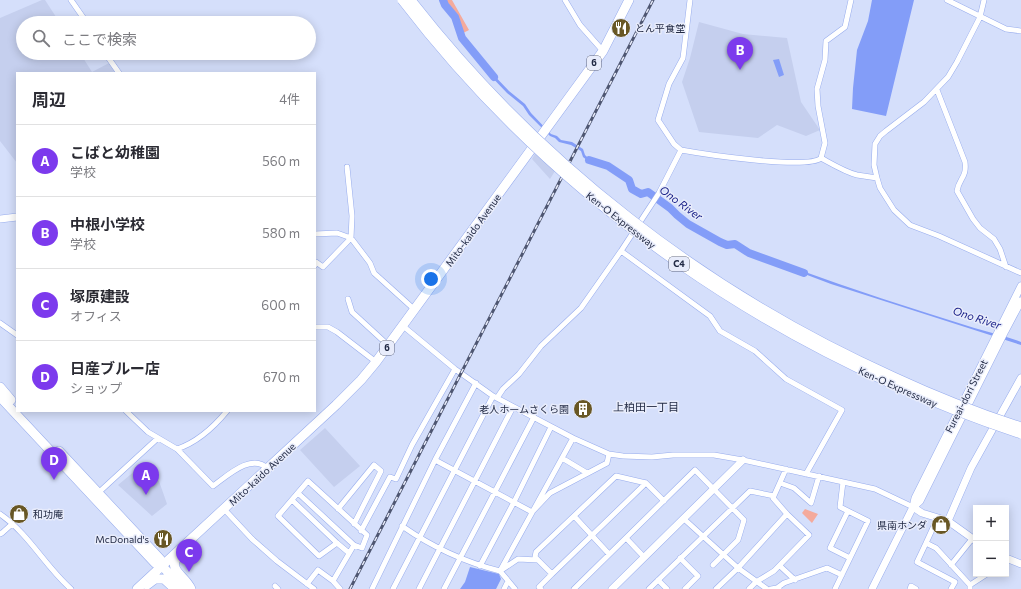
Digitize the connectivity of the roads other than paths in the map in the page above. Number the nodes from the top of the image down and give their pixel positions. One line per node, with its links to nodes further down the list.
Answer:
1 (71, 0): 10 (street)
2 (402, 0): 54 (highway, Ken-O Expressway / C4, bridge)
3 (411, 0): 53 (highway, Ken-O Expressway / C4, bridge)
4 (565, 0): 13 (street)
5 (629, 0): 13 (highway, Mito-kaido Avenue / 6)
6 (690, 0): 17 (street)
7 (851, 0): 18 (street)
8 (947, 0): 11 (street)
9 (984, 0): 11 (street)
10 (82, 16)
11 (980, 17): 12 (street); 16 (street)
12 (1021, 31)
13 (603, 50): 32 (highway, Mito-kaido Avenue / 6)
14 (111, 60): 15 (street)
15 (118, 72)
16 (937, 90): 20 (street); 27 (street)
17 (681, 150): 18 (street); 25 (street)
18 (821, 158): 20 (street)
19 (347, 167): 24 (street)
20 (877, 178): 27 (street)
21 (16, 217): 22 (street)
22 (0, 218)
23 (316, 234): 24 (street)
24 (351, 238): 26 (street); 32 (street)
25 (621, 251): 45 (street); 66 (street)
26 (316, 262)
27 (1006, 267): 28 (street)
28 (1021, 274)
29 (1021, 286): 36 (street, Fureai-dori Street)
30 (348, 299): 38 (street)
31 (1021, 301): 36 (street, Fureai-dori Street)
32 (415, 310): 34 (highway, Mito-kaido Avenue / 6)
33 (0, 323): 37 (street)
34 (403, 326): 38 (highway, Mito-kaido Avenue / 6); 40 (street)
35 (316, 327): 39 (street)
36 (1002, 330): 81 (street, Fureai-dori Street)
37 (16, 334)
38 (389, 346): 39 (highway, Mito-kaido Avenue / 6)
39 (376, 362): 62 (highway, Mito-kaido Avenue / 6)
40 (454, 369): 42 (street); 96 (street)
41 (1021, 378): 91 (street)
42 (476, 383): 45 (street); 60 (street)
43 (0, 387): 46 (highway)
44 (0, 397): 75 (highway)
45 (495, 397): 47 (street); 64 (street)
46 (16, 405)
47 (513, 407): 51 (street); 68 (street)
48 (23, 412): 75 (highway)
49 (127, 412): 55 (street)
50 (226, 412): 57 (street)
51 (534, 417): 52 (street); 73 (street)
52 (551, 427): 56 (street); 79 (street)
53 (1021, 427)
54 (1021, 434)
55 (158, 438): 57 (street); 75 (street)
56 (573, 438): 58 (street); 59 (street)
57 (177, 449): 62 (street)
58 (609, 454): 61 (street); 65 (street)
59 (562, 458): 65 (street); 85 (street)
60 (435, 460): 64 (street); 94 (street)
61 (743, 460): 63 (street); 72 (street)
62 (268, 469): 82 (highway, Mito-kaido Avenue / 6)
63 (786, 469): 66 (street); 71 (street)
64 (455, 471): 68 (street); 102 (street)
65 (587, 473): 85 (street)
66 (806, 474): 67 (street)
67 (819, 476): 69 (street); 71 (street)
68 (475, 481): 73 (street); 109 (street)
69 (843, 482): 81 (street); 84 (street)
70 (646, 483): 78 (street); 88 (street); 99 (street)
71 (780, 483): 76 (street)
72 (714, 488): 78 (street); 80 (street); 89 (street)
73 (494, 492): 79 (street); 114 (street)
74 (298, 493): 77 (street); 83 (street); 108 (street)
75 (96, 495): 97 (highway)
76 (774, 496): 80 (street); 87 (street)
77 (292, 500): 106 (street); 106 (street)
78 (664, 501): 101 (street)
79 (514, 502): 85 (street); 123 (street)
80 (732, 507): 100 (street); 112 (street)
81 (914, 507): 90 (street); 162 (street, Fureai-dori Street)
82 (224, 509): 95 (highway, Mito-kaido Avenue / 6); 135 (street)
83 (338, 509): 93 (street); 93 (street)
84 (848, 511): 116 (street); 116 (street)
85 (532, 512): 126 (street)
86 (0, 514): 92 (street)
87 (787, 514): 124 (street); 125 (street)
88 (574, 516): 99 (street); 118 (street)
89 (684, 519): 100 (street); 113 (street)
90 (937, 519): 91 (street); 107 (street)
91 (948, 521): 103 (street)
92 (12, 524): 98 (street); 137 (street)
93 (354, 524): 96 (street)
94 (402, 526): 102 (street); 145 (street)
95 (199, 531): 97 (highway); 104 (highway, Mito-kaido Avenue / 6)
96 (361, 531): 108 (street)
97 (131, 532): 120 (highway); 138 (highway)
98 (0, 534)
99 (591, 535): 111 (street); 127 (street)
100 (702, 536): 112 (street); 115 (street)
101 (626, 538): 111 (street); 113 (street)
102 (420, 539): 109 (street); 146 (street)
103 (973, 539)
104 (190, 540): 120 (highway, Mito-kaido Avenue / 6); 142 (highway)
105 (973, 541): 122 (street)
106 (337, 543): 110 (street)
107 (926, 543): 122 (street); 165 (street)
108 (354, 545): 110 (street)
109 (440, 549): 114 (street); 147 (street)
110 (349, 553): 130 (street)
111 (609, 554): 152 (street)
112 (723, 555): 121 (street); 125 (street)
113 (644, 557): 153 (street)
114 (460, 558): 123 (street); 148 (street)
115 (680, 558): 131 (street); 156 (street)
116 (850, 558): 128 (street)
117 (1009, 559): 119 (street)
118 (538, 560): 126 (street); 127 (street)
119 (1021, 564)
120 (161, 565): 138 (highway, Mito-kaido Avenue / 6); 141 (highway)
121 (713, 565)
122 (951, 565): 136 (street)
123 (480, 566): 126 (street)
124 (780, 566): 132 (street); 134 (street)
125 (738, 568): 134 (street); 157 (street)
126 (500, 571): 133 (street)
127 (552, 574): 151 (street)
128 (842, 575): 132 (street); 161 (street)
129 (983, 577): 136 (street)
130 (333, 580): 135 (street); 144 (street)
131 (658, 580): 154 (street); 155 (street)
132 (795, 580): 160 (street)
133 (508, 581): 149 (street); 150 (street)
134 (756, 582): 158 (street); 159 (street)
135 (307, 584): 143 (street)
136 (970, 587)
137 (71, 589)
138 (136, 589)
139 (144, 589): 140 (highway)
140 (175, 589)
141 (184, 589)
142 (191, 589)
143 (314, 589)
144 (340, 589)
145 (372, 589)
146 (393, 589)
147 (419, 589)
148 (444, 589)
149 (504, 589)
150 (515, 589)
151 (541, 589)
152 (574, 589)
153 (613, 589)
154 (649, 589)
155 (667, 589)
156 (684, 589)
157 (716, 589)
158 (749, 589)
159 (767, 589)
160 (776, 589)
161 (835, 589)
162 (872, 589)
163 (910, 589): 164 (street)
164 (916, 589)
165 (951, 589)

